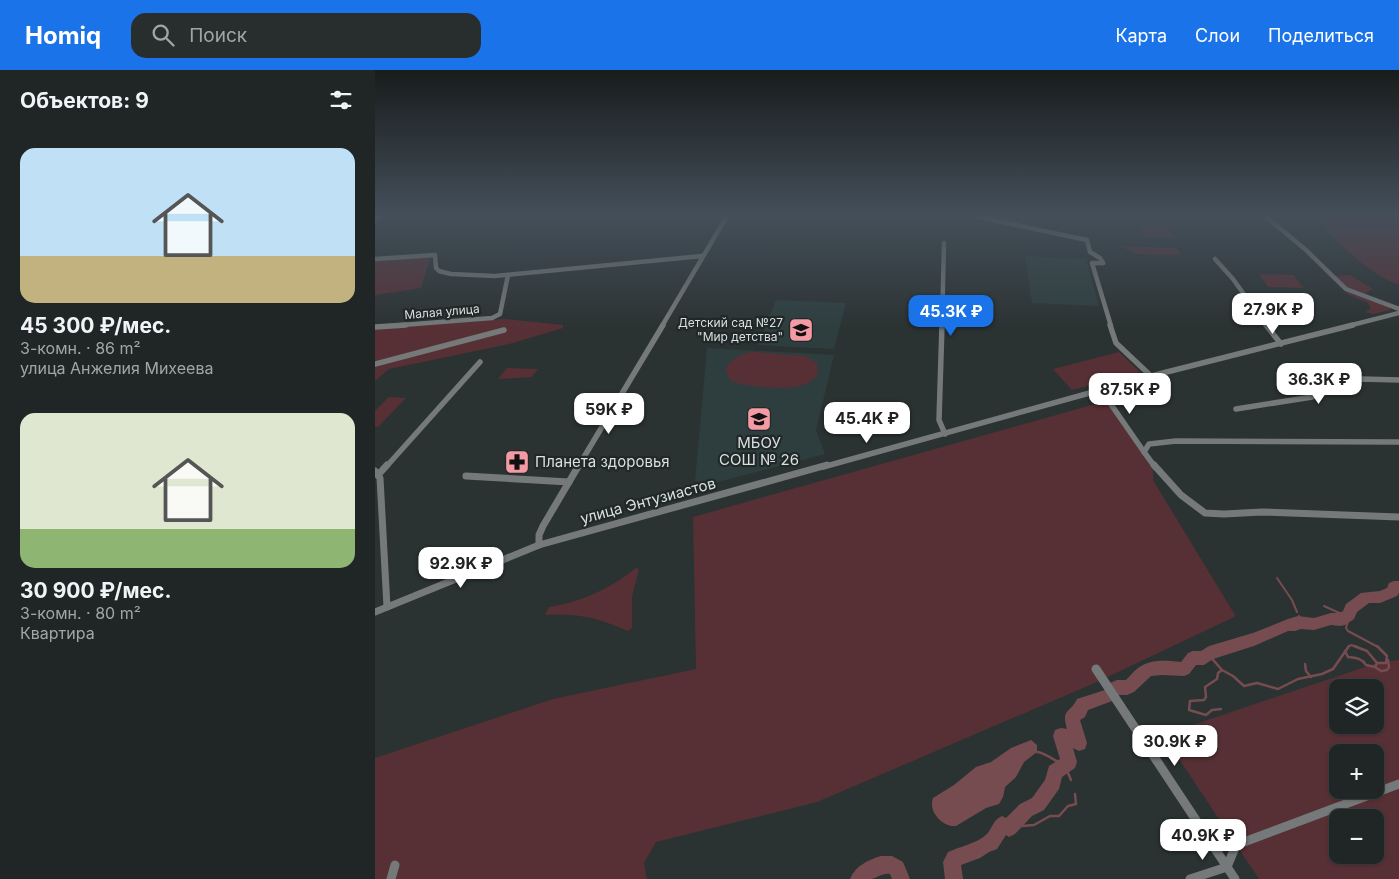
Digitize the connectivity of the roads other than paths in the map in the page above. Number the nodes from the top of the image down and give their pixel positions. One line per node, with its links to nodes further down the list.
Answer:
1 (944, 254): 19 (street)
2 (1091, 254): 15 (street)
3 (1310, 254): 8 (street)
4 (703, 256): 7 (street); 24 (street)
5 (375, 259): 7 (street)
6 (1215, 259): 12 (street)
7 (508, 275): 10 (street, Малая улица)
8 (1399, 309)
9 (1399, 313): 12 (street, улица Энтузиастов)
10 (375, 327)
11 (504, 330): 14 (street)
12 (1281, 344): 15 (street, улица Энтузиастов)
13 (480, 362): 22 (street)
14 (375, 364)
15 (1151, 376): 17 (street, улица Энтузиастов)
16 (1399, 380): 18 (street)
17 (1101, 390): 19 (street, улица Энтузиастов); 21 (street)
18 (1236, 409)
19 (945, 434): 26 (street, улица Энтузиастов)
20 (1399, 442): 21 (street)
21 (1144, 452): 25 (street)
22 (377, 473): 27 (street)
23 (466, 476): 24 (street)
24 (569, 482): 26 (street)
25 (1399, 517)
26 (539, 546): 27 (street, улица Энтузиастов)
27 (387, 607): 28 (street, улица Энтузиастов)
28 (375, 612)
29 (1095, 669): 32 (street)
30 (1399, 784): 32 (street)
31 (395, 865): 33 (street)
32 (1227, 867): 34 (street); 35 (street)
33 (391, 879)
34 (1190, 879)
35 (1235, 879)

